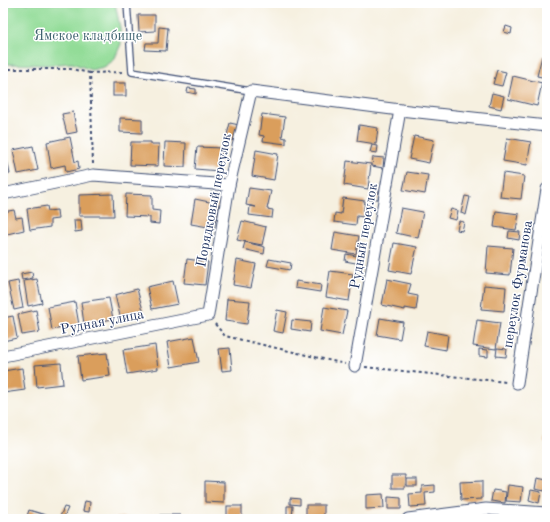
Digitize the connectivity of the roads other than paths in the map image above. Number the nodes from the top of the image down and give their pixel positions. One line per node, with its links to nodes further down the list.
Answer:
1 (127, 3): 2 (lane)
2 (251, 91): 3 (street); 5 (street, Порядковый переулок)
3 (400, 110): 4 (street); 10 (street, Рудный переулок)
4 (547, 126)
5 (229, 185): 7 (street); 8 (street, Порядковый переулок)
6 (547, 189): 11 (street, переулок Фурманова)
7 (3, 194)
8 (208, 315): 9 (street, Рудная улица)
9 (3, 356)
10 (355, 366)
11 (517, 383)
12 (547, 513): 13 (street)
13 (408, 519)

